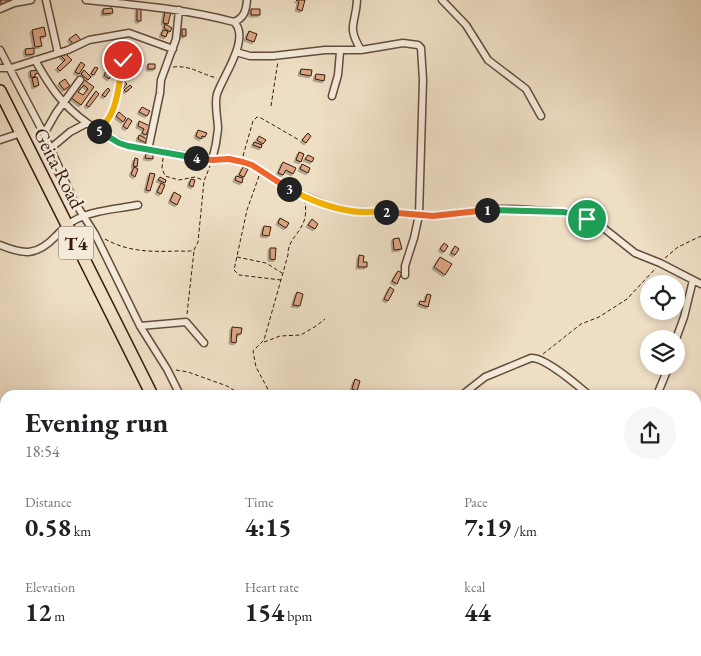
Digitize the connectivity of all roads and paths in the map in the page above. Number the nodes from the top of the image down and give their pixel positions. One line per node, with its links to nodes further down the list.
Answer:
1 (30, 0): 7 (street)
2 (46, 0): 16 (street)
3 (86, 0): 8 (street)
4 (248, 0): 9 (street)
5 (357, 0): 13 (street)
6 (442, 0): 28 (street)
7 (0, 9)
8 (179, 10): 9 (street); 11 (street)
9 (234, 22): 14 (street)
10 (129, 33): 11 (street); 16 (street); 30 (path)
11 (173, 49): 21 (street)
12 (0, 50): 20 (street)
13 (361, 50): 15 (street); 44 (street)
14 (236, 52): 17 (street); 22 (street)
15 (340, 52): 17 (street); 25 (street)
16 (58, 53): 18 (street)
17 (279, 55): 27 (path)
18 (35, 60): 20 (street); 26 (street)
19 (0, 68): 20 (street)
20 (11, 68): 32 (street)
21 (165, 68): 22 (path); 36 (street)
22 (224, 79): 38 (street)
23 (80, 80): 26 (street)
24 (0, 91): 31 (highway, Geita Road / T4)
25 (332, 96)
26 (62, 103): 29 (street); 32 (street)
27 (271, 106)
28 (541, 116)
29 (88, 123): 30 (street); 35 (street)
30 (95, 128): 36 (street)
31 (21, 133): 33 (street); 46 (highway, Geita Road / T4)
32 (44, 134): 35 (street)
33 (0, 140)
34 (299, 140): 39 (path)
35 (51, 148): 45 (street)
36 (148, 150): 37 (street)
37 (164, 152): 38 (street); 41 (path)
38 (212, 160): 39 (street); 41 (path)
39 (241, 162): 40 (street)
40 (261, 171): 42 (street); 51 (path)
41 (204, 181): 50 (path)
42 (305, 197): 44 (street); 53 (path)
43 (138, 205): 45 (street)
44 (418, 215): 52 (street); 54 (street)
45 (84, 216): 46 (street); 47 (street)
46 (67, 224): 49 (street); 67 (highway, Geita Road / T4)
47 (96, 234): 50 (path); 60 (street)
48 (701, 236): 52 (path)
49 (0, 245)
50 (194, 250): 59 (path)
51 (236, 257): 53 (path); 55 (path)
52 (660, 263): 56 (street); 64 (path)
53 (283, 273): 55 (path)
54 (405, 275)
55 (281, 280): 62 (path)
56 (692, 280): 57 (street); 61 (street)
57 (701, 284)
58 (325, 319): 62 (path)
59 (186, 322): 60 (street); 63 (street)
60 (140, 326): 65 (street)
61 (679, 330)
62 (263, 342): 70 (path)
63 (204, 343)
64 (540, 359): 71 (street); 72 (street)
65 (167, 369): 68 (street); 69 (path)
66 (666, 375): 73 (street)
67 (150, 390)
68 (178, 390)
69 (234, 390)
70 (268, 390)
71 (469, 390)
72 (581, 390)
73 (660, 390)

